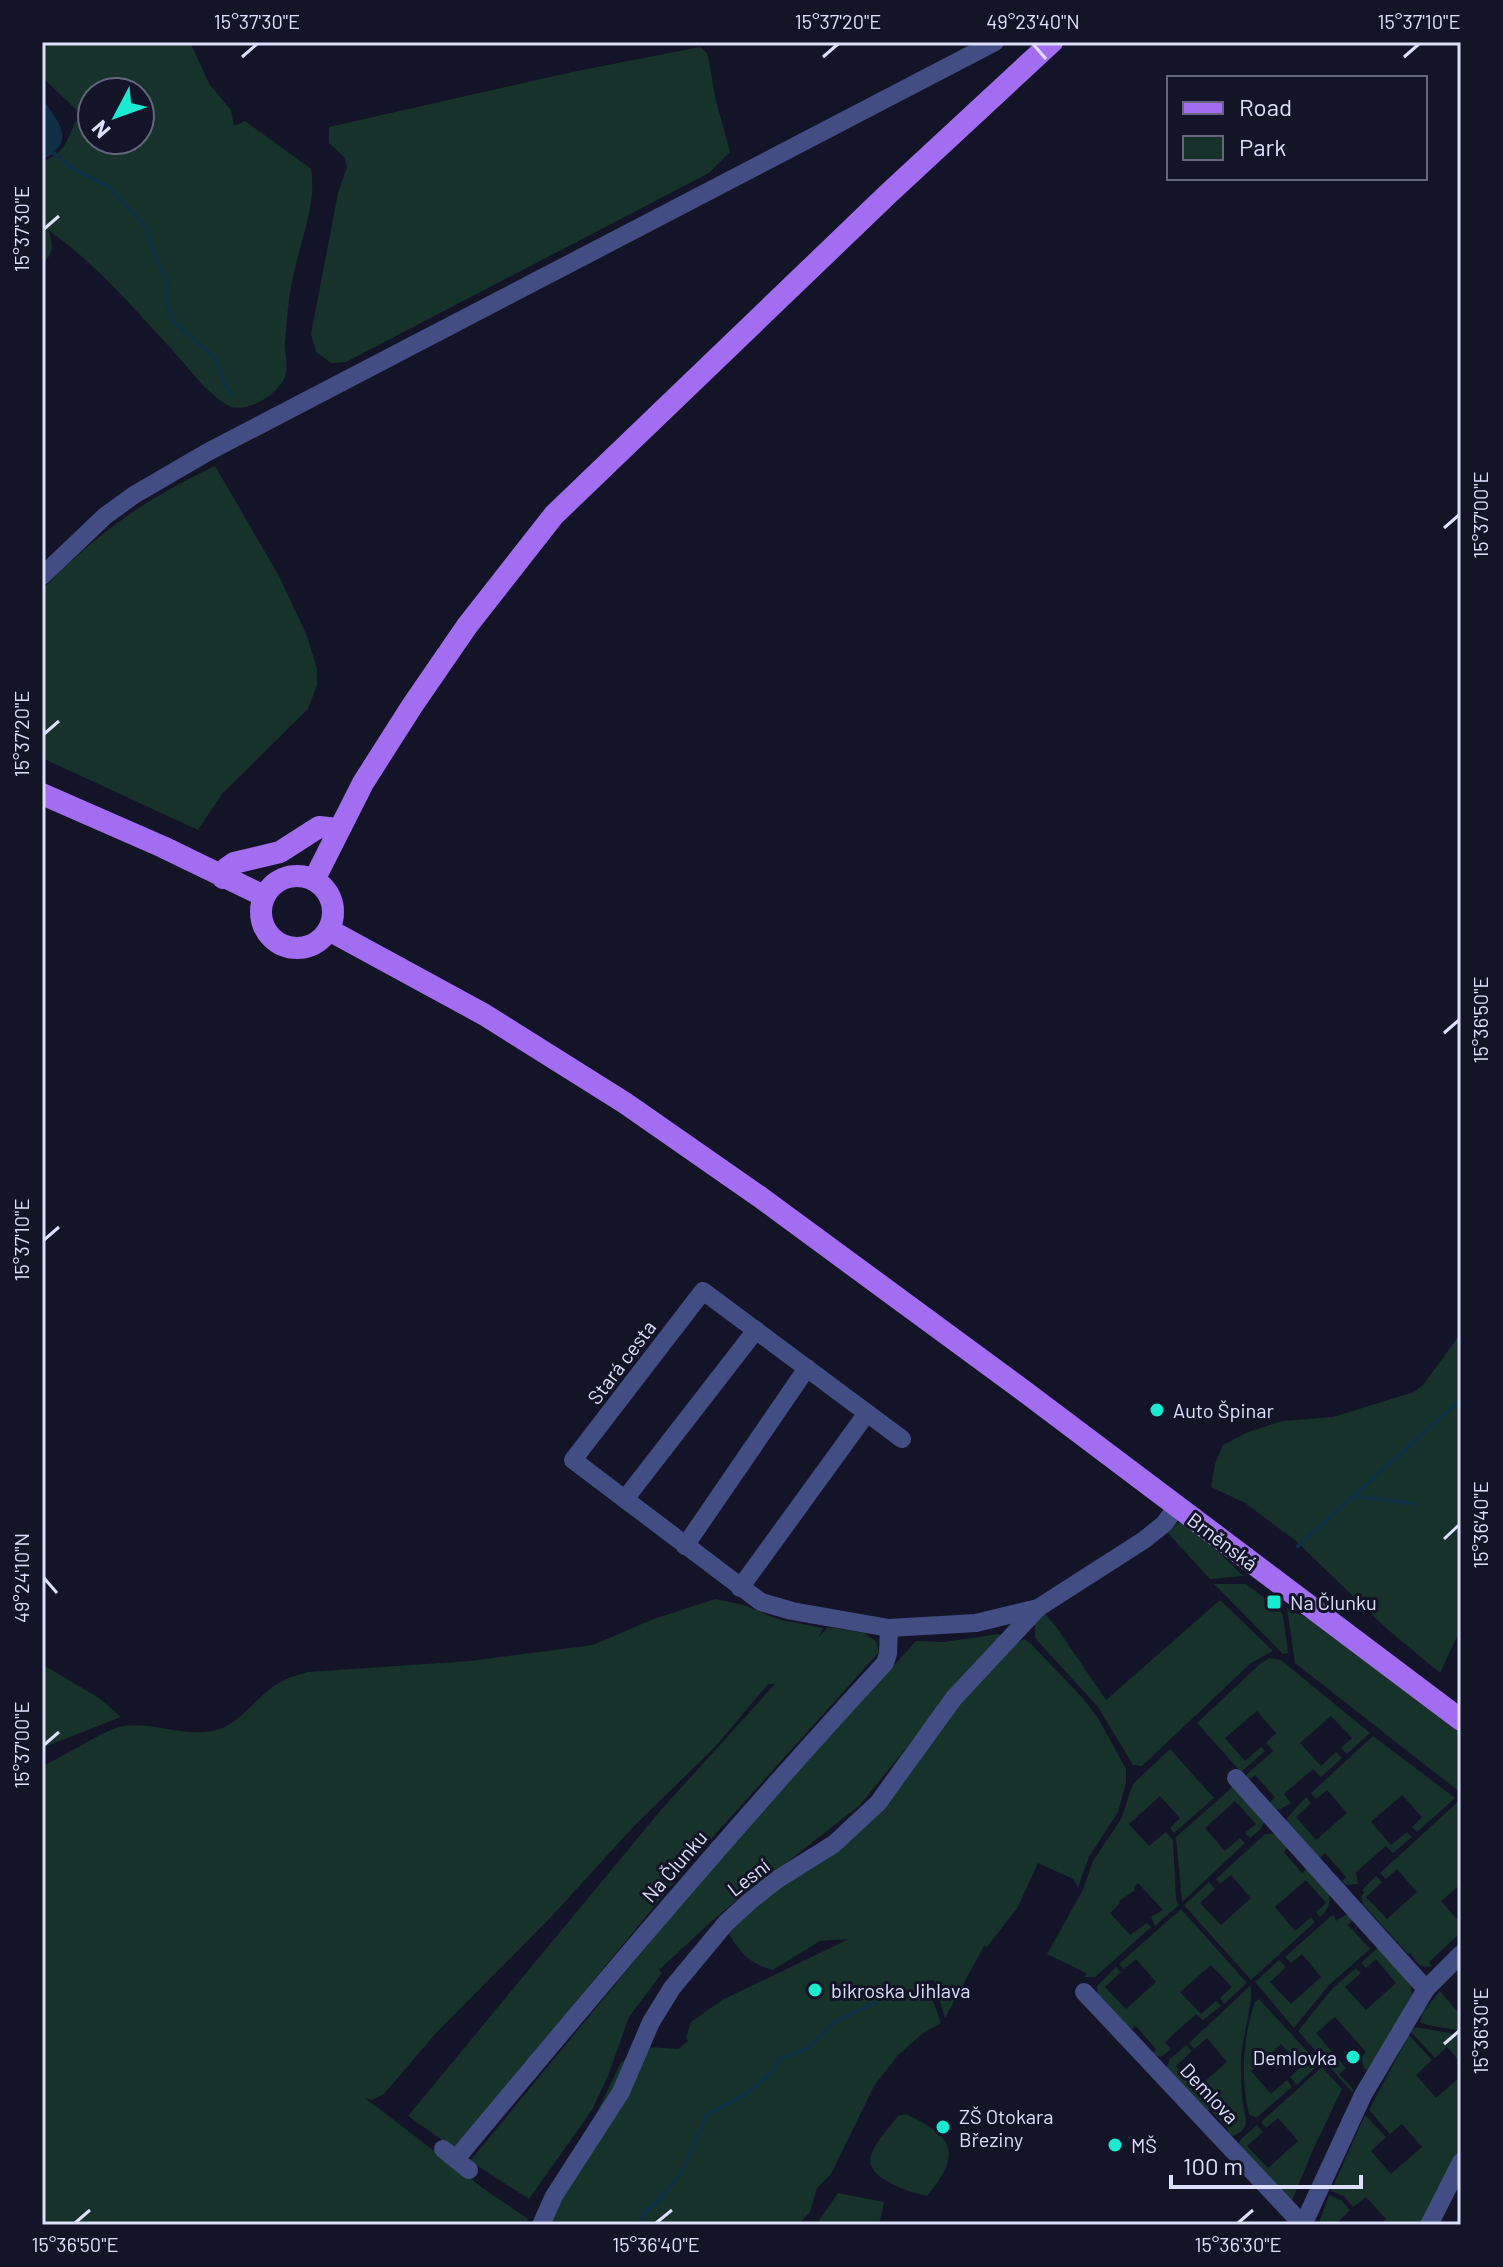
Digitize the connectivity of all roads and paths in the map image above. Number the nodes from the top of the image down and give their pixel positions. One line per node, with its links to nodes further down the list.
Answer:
1 (995, 42): 3 (street)
2 (1052, 42): 5 (main road)
3 (42, 576)
4 (42, 794): 6 (main road)
5 (338, 829): 6 (main road); 7 (main road)
6 (223, 878): 8 (main road)
7 (314, 880): 8 (main road); 9 (main road)
8 (264, 896): 9 (main road)
9 (329, 930): 15 (main road, Brněnská)
10 (756, 1330): 11 (street, Stará cesta); 14 (street); 14 (street, Stará cesta)
11 (807, 1368): 12 (street, Stará cesta); 16 (street)
12 (867, 1413): 13 (street, Stará cesta); 17 (street)
13 (902, 1439)
14 (625, 1499): 16 (street, Stará cesta)
15 (1177, 1506): 18 (street); 20 (main road, Brněnská)
16 (685, 1546): 17 (street, Stará cesta)
17 (740, 1588): 19 (street, Stará cesta)
18 (1038, 1608): 19 (street); 27 (street, Lesní)
19 (889, 1628): 25 (street, Na Člunku)
20 (1461, 1720)
21 (1236, 1778): 23 (street)
22 (1461, 1954): 23 (street, Demlova)
23 (1426, 1989): 28 (street, Demlova)
24 (1084, 1992): 28 (street, Demlova)
25 (456, 2159)
26 (1461, 2162): 29 (street)
27 (541, 2225)
28 (1303, 2225)
29 (1429, 2225)

